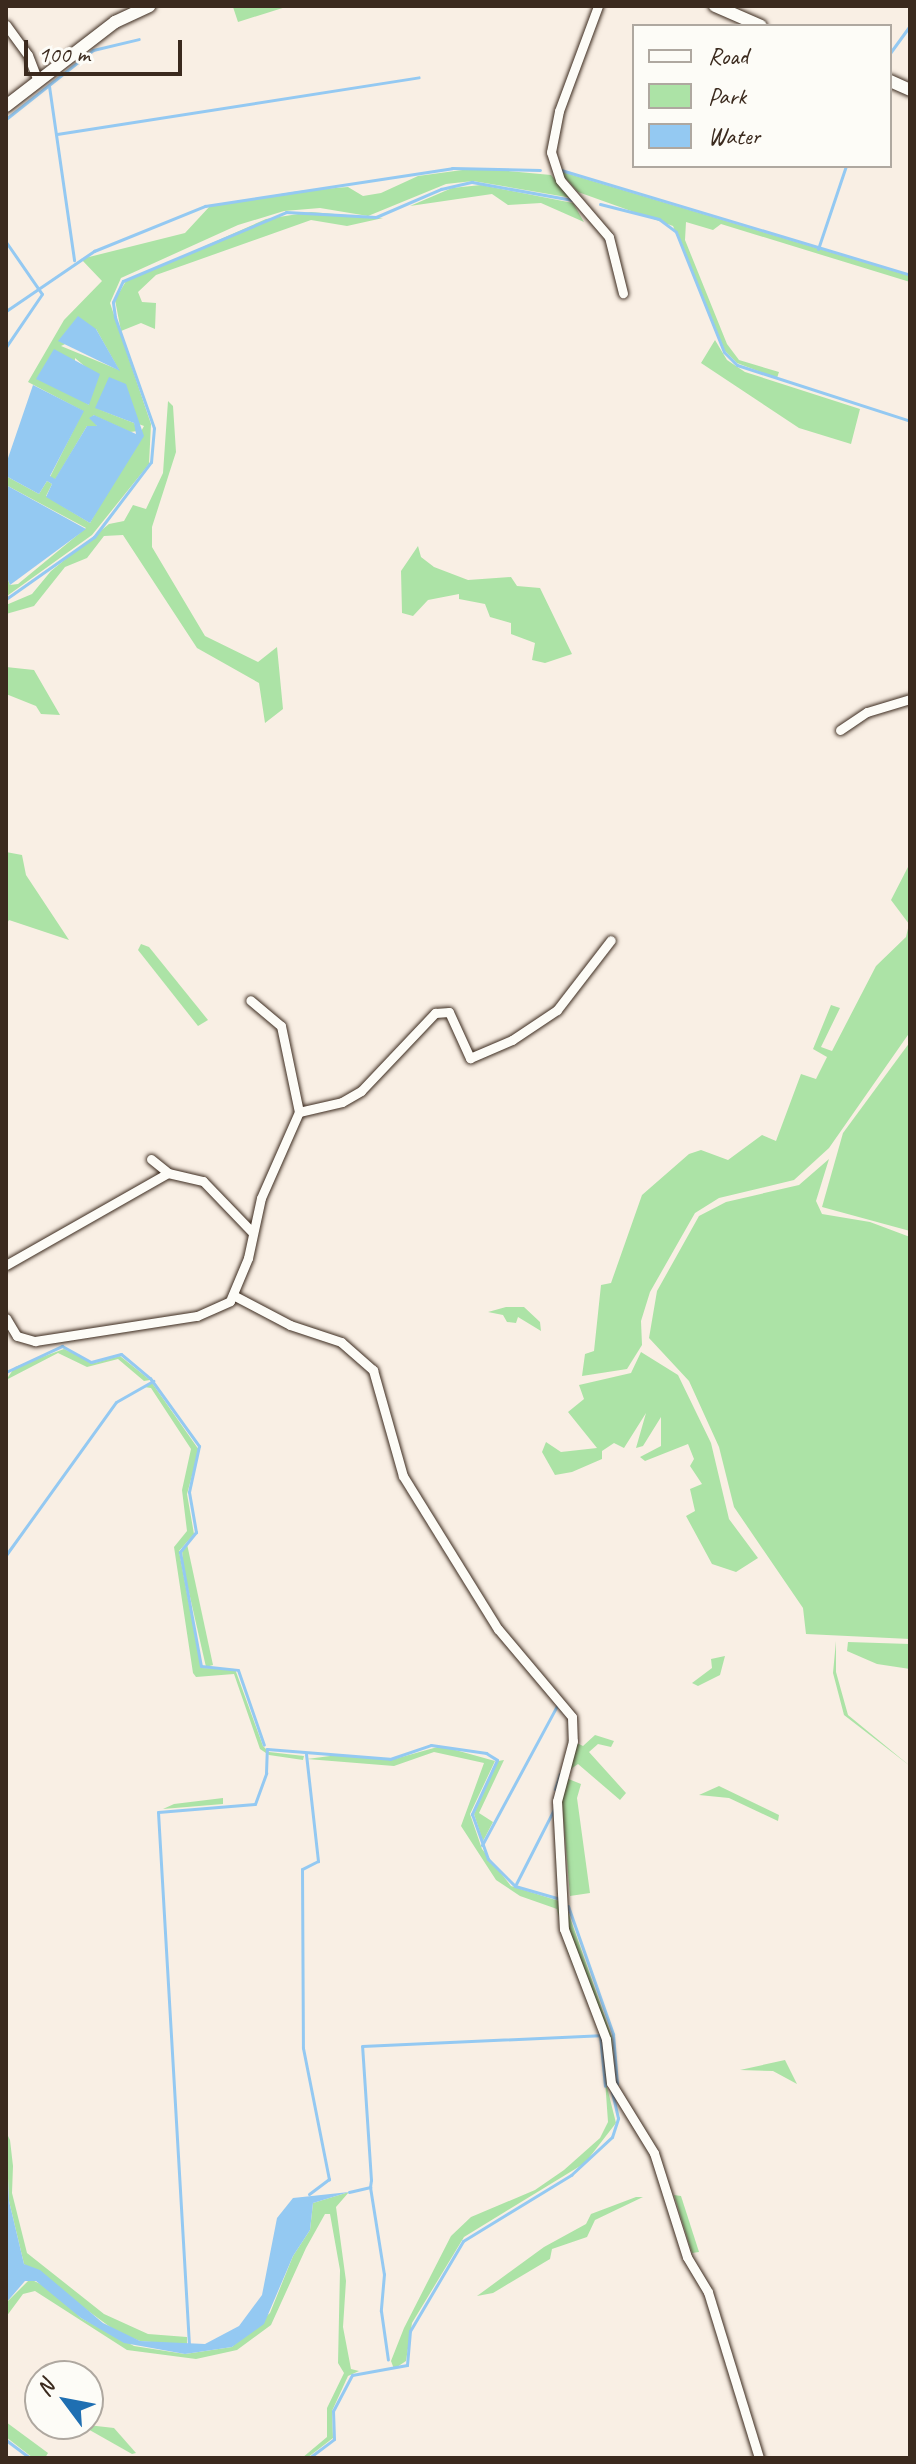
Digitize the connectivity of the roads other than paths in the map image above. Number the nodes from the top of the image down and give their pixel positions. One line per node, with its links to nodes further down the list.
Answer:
1 (149, 6): 6 (street)
2 (598, 6): 8 (street)
3 (715, 6): 4 (street)
4 (756, 24)
5 (6, 26): 6 (street)
6 (38, 81): 7 (street)
7 (6, 106)
8 (623, 293)
9 (910, 699): 10 (street)
10 (840, 730)
11 (611, 940): 13 (street)
12 (250, 1000): 13 (street)
13 (299, 1112): 16 (street)
14 (151, 1159): 15 (street)
15 (168, 1173): 16 (street); 17 (street)
16 (253, 1233): 18 (street)
17 (6, 1265)
18 (233, 1295): 19 (street); 20 (street)
19 (6, 1318)
20 (759, 2458)

